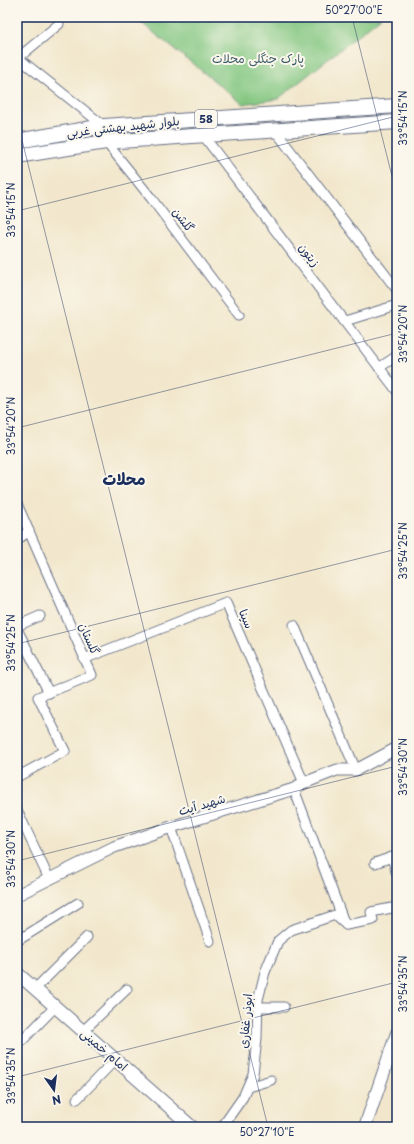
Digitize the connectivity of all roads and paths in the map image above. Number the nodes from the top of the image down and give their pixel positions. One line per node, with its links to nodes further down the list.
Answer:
1 (59, 24): 2 (street)
2 (17, 58): 5 (street)
3 (397, 106): 5 (main road, بلوار شهید بهشتی غربی / 58)
4 (397, 122): 6 (main road, بلوار شهید بهشتی غربی / 58)
5 (104, 126): 8 (main road, بلوار شهید بهشتی غربی / 58)
6 (274, 129): 7 (main road, بلوار شهید بهشتی غربی / 58); 11 (street)
7 (203, 135): 9 (main road, بلوار شهید بهشتی غربی / 58); 14 (street, زیتون)
8 (17, 141)
9 (106, 142): 10 (main road, بلوار شهید بهشتی غربی / 58); 13 (street, گلشن)
10 (17, 156)
11 (397, 290)
12 (397, 305): 14 (street)
13 (239, 314)
14 (345, 321): 16 (street, زیتون)
15 (397, 356): 16 (street)
16 (380, 368): 17 (street, زیتون)
17 (397, 391)
18 (17, 504): 19 (street, گلستان)
19 (29, 531): 20 (street); 25 (street, گلستان)
20 (17, 540)
21 (40, 616): 23 (street)
22 (294, 625): 28 (street)
23 (17, 626)
24 (17, 630): 26 (street)
25 (84, 659): 26 (street, گلستان); 30 (street, سینا)
26 (50, 693): 29 (street, گلستان)
27 (397, 748): 28 (street, شهید آیت)
28 (356, 770): 30 (street, شهید آیت)
29 (17, 777)
30 (299, 786): 32 (street, شهید آیت); 39 (street)
31 (17, 810): 35 (street)
32 (171, 827): 35 (street, شهید آیت); 42 (street)
33 (375, 863): 34 (street)
34 (397, 875)
35 (49, 879): 36 (street, شهید آیت)
36 (17, 895)
37 (78, 902): 41 (street)
38 (397, 907): 39 (street)
39 (346, 925): 47 (street, ابوذر غفاری)
40 (87, 937): 44 (street)
41 (17, 941)
42 (210, 941)
43 (17, 973): 44 (main road, امام خمینی)
44 (35, 989): 46 (main road, امام خمینی)
45 (127, 989): 49 (street)
46 (56, 1007): 49 (main road, امام خمینی); 51 (street)
47 (258, 1007): 48 (street); 54 (street, ابوذر غفاری)
48 (284, 1007)
49 (83, 1031): 52 (main road, امام خمینی)
50 (396, 1041): 58 (main road)
51 (17, 1046)
52 (115, 1060): 55 (street); 56 (main road, امام خمینی)
53 (271, 1080): 54 (street)
54 (248, 1087): 57 (street, ابوذر غفاری)
55 (77, 1099)
56 (185, 1125)
57 (222, 1127)
58 (365, 1127)

